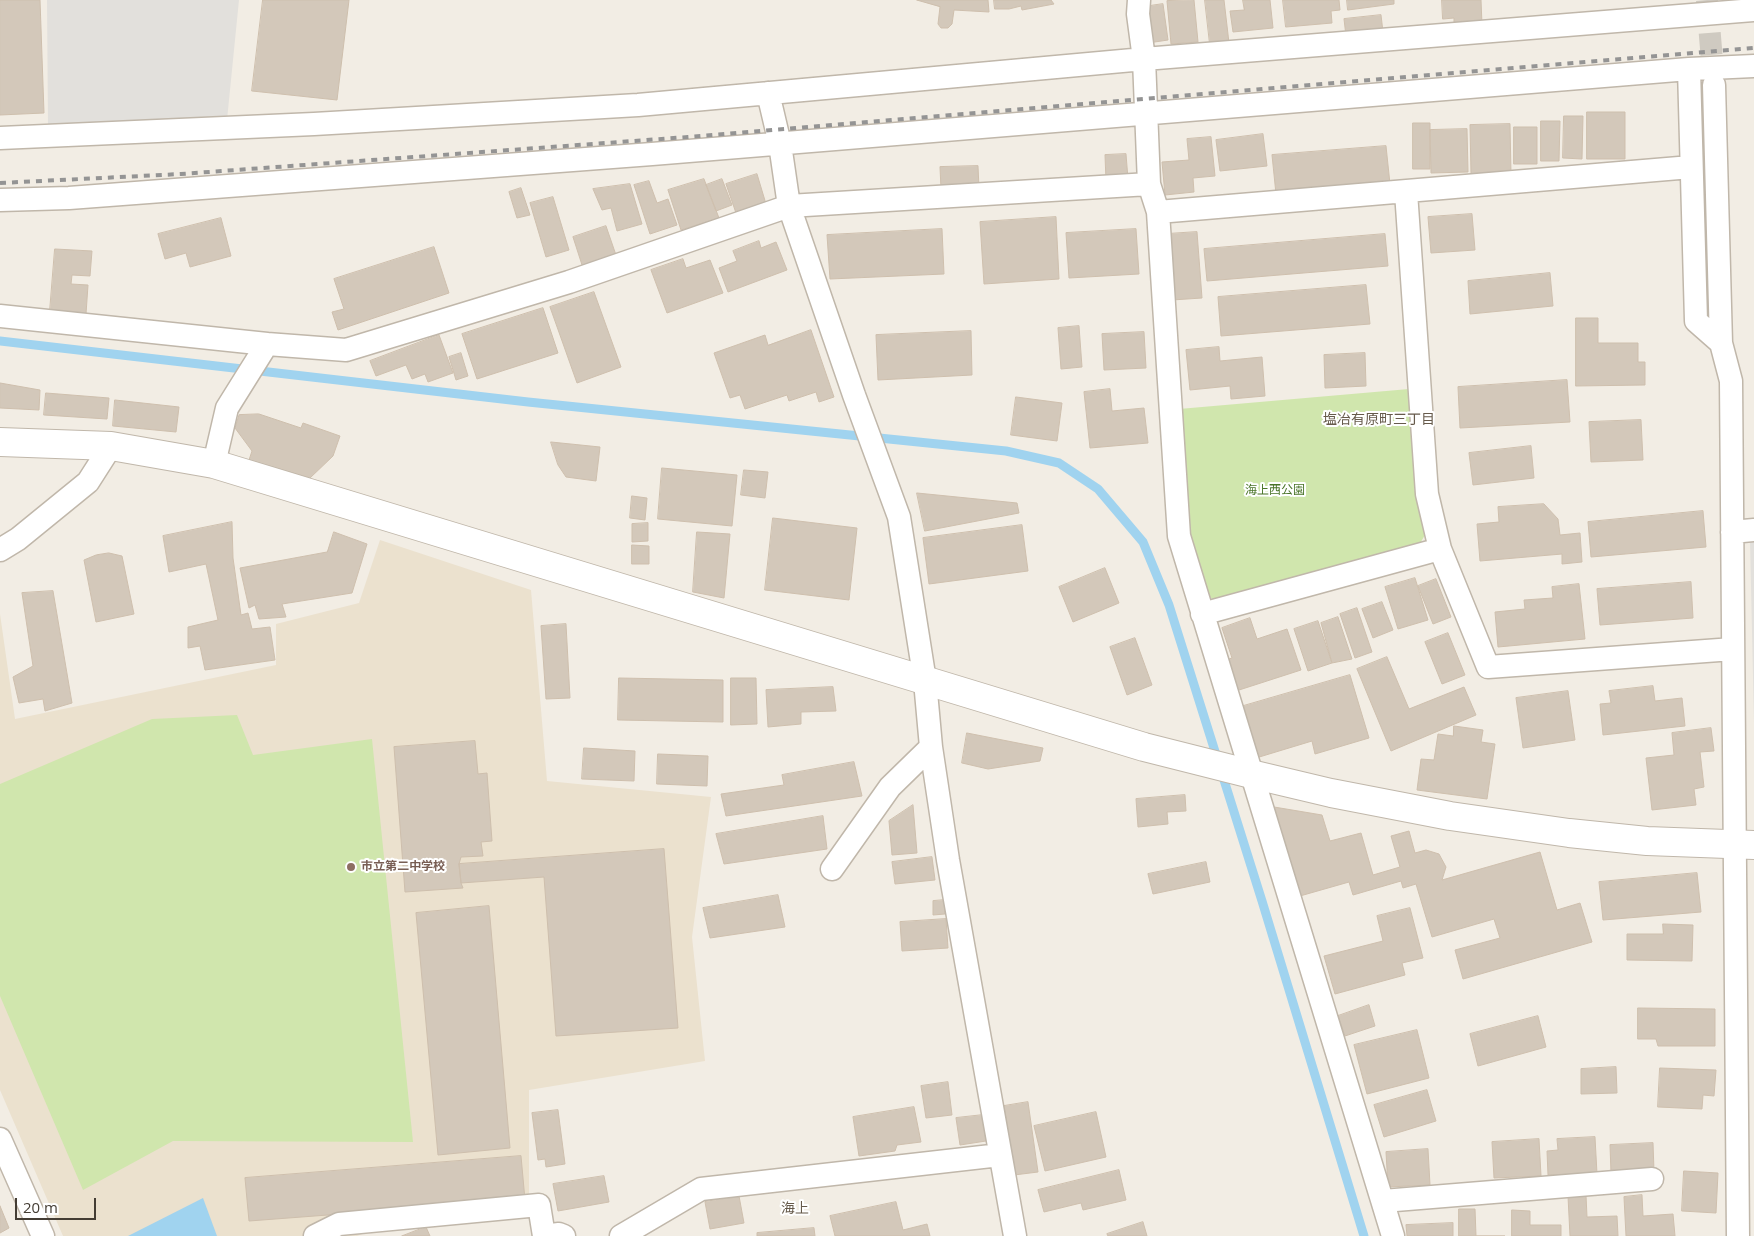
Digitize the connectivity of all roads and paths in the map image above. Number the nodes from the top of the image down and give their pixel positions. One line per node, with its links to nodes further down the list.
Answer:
1 (1138, 0): 3 (street)
2 (1747, 7): 3 (street)
3 (1144, 59): 7 (street); 8 (street)
4 (1754, 66): 5 (street)
5 (1689, 69): 8 (street); 11 (street)
6 (1714, 85): 18 (street)
7 (768, 93): 9 (street); 10 (street)
8 (1146, 114): 10 (street); 12 (street)
9 (0, 138)
10 (780, 144): 14 (street); 15 (street)
11 (1692, 167): 13 (street); 18 (street)
12 (1149, 184): 15 (street); 16 (street)
13 (1406, 192): 16 (street); 24 (street)
14 (0, 200)
15 (789, 206): 19 (street); 28 (street)
16 (1158, 212): 26 (street)
17 (0, 316): 19 (street)
18 (1721, 343): 23 (street)
19 (267, 344): 22 (street)
20 (0, 442): 21 (street)
21 (111, 446): 22 (street); 25 (street)
22 (214, 464): 28 (street)
23 (1743, 531): 27 (street)
24 (1440, 549): 26 (street); 27 (street)
25 (0, 550)
26 (1202, 614): 30 (street)
27 (1733, 650): 31 (street)
28 (925, 681): 29 (street); 30 (street)
29 (931, 747): 32 (street); 34 (street)
30 (1250, 774): 31 (street); 36 (street)
31 (1744, 844): 44 (street)
32 (832, 869)
33 (0, 1139): 37 (street)
34 (1000, 1155): 41 (street); 42 (street)
35 (1652, 1179): 36 (street)
36 (1383, 1201): 43 (street)
37 (43, 1236)
38 (315, 1236): 39 (street)
39 (544, 1236): 40 (street)
40 (564, 1236)
41 (621, 1236)
42 (1015, 1236)
43 (1393, 1236)
44 (1738, 1236)

